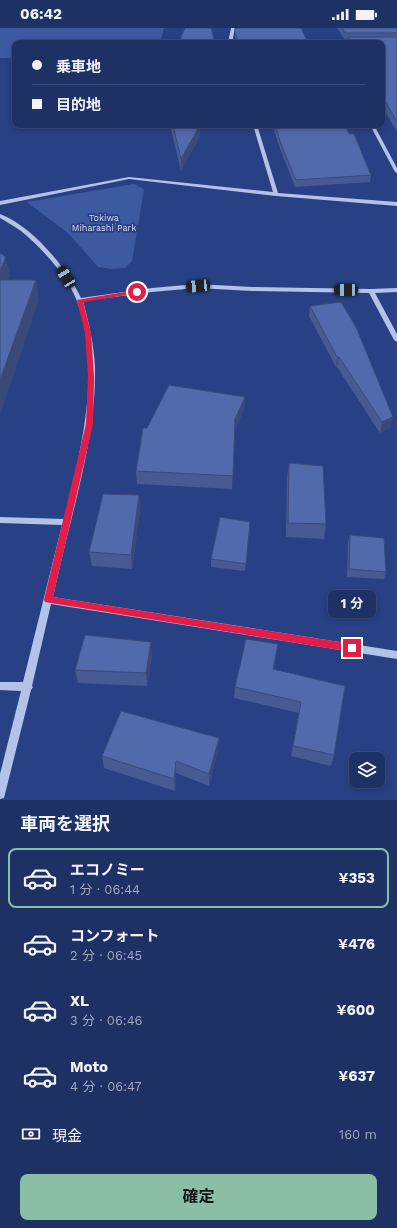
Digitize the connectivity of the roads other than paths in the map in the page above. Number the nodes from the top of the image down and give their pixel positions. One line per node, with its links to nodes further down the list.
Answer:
1 (233, 28): 2 (street)
2 (231, 40)
3 (256, 128): 6 (street)
4 (374, 128): 5 (street)
5 (397, 172)
6 (276, 194): 7 (street); 8 (street)
7 (0, 203)
8 (397, 204)
9 (0, 216): 12 (street)
10 (397, 290): 11 (street)
11 (371, 291): 12 (street); 13 (street)
12 (80, 300): 15 (street)
13 (397, 340)
14 (0, 520): 15 (street)
15 (66, 522): 16 (street)
16 (48, 600): 17 (street); 19 (street)
17 (397, 655)
18 (0, 686): 19 (street)
19 (28, 687): 20 (street)
20 (0, 794)

